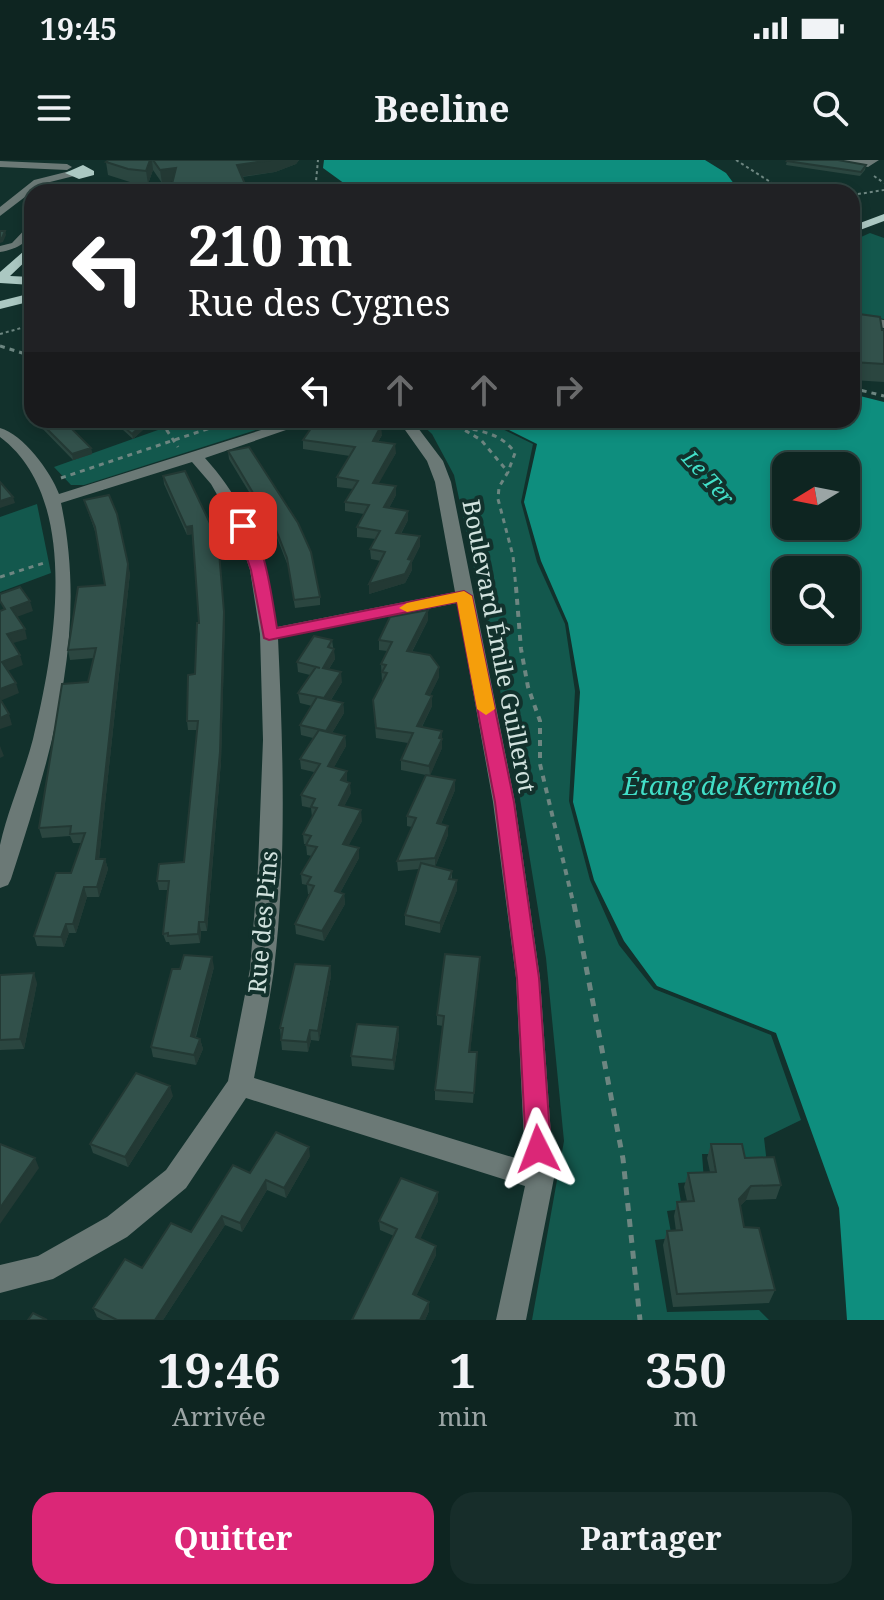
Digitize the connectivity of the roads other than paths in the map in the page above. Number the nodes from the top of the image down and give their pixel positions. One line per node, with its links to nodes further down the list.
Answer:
1 (97, 160): 5 (main road)
2 (837, 160): 3 (street)
3 (874, 160)
4 (0, 164): 5 (street)
5 (79, 178): 6 (street)
6 (39, 184)
7 (24, 196): 10 (street)
8 (24, 205): 13 (street)
9 (884, 209): 11 (main road)
10 (0, 213)
11 (860, 217)
12 (884, 217): 14 (main road)
13 (0, 225)
14 (860, 227)
15 (24, 234): 16 (street)
16 (2, 244)
17 (24, 257): 19 (main road)
18 (24, 276): 19 (main road)
19 (0, 278)
20 (24, 299): 21 (main road)
21 (2, 306)
22 (860, 320): 23 (street)
23 (884, 324)
24 (283, 428): 27 (street)
25 (411, 428): 29 (street, Boulevard Émile Guillerot)
26 (0, 432): 28 (street)
27 (190, 458): 28 (street); 30 (street, Rue des Pins)
28 (53, 501): 31 (street)
29 (464, 596): 30 (street); 33 (street, Boulevard Émile Guillerot)
30 (269, 634): 32 (street, Rue des Pins)
31 (0, 879)
32 (240, 1085): 33 (street); 34 (street, Rue des Pins)
33 (540, 1178): 35 (street, Boulevard Émile Guillerot)
34 (0, 1279)
35 (511, 1320)

